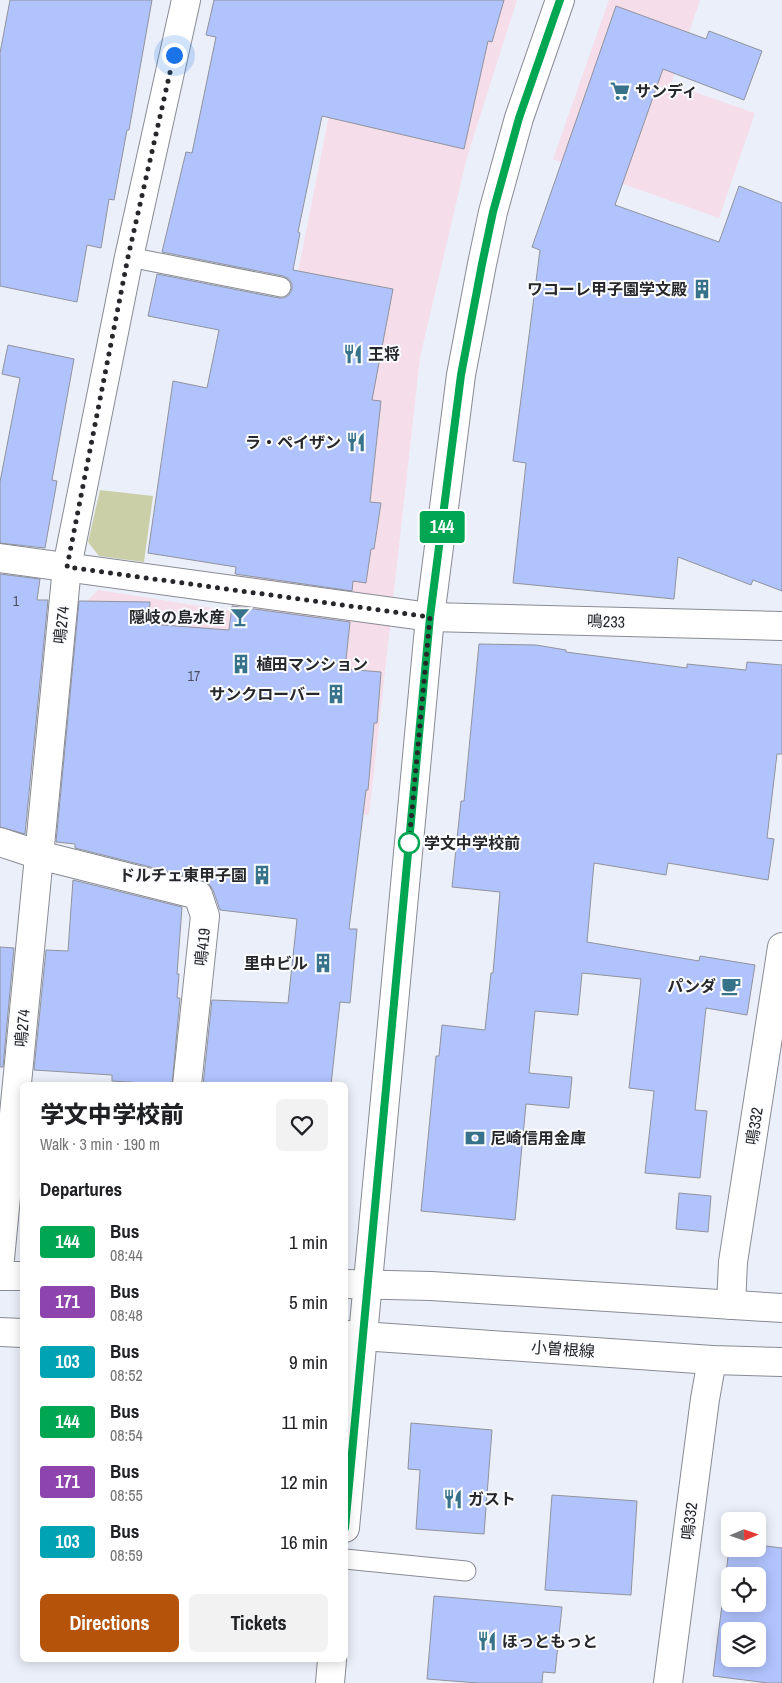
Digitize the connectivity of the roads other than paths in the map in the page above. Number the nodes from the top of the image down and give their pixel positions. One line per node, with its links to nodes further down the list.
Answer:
1 (186, 0): 3 (street, 鳴274)
2 (560, 0): 7 (street)
3 (128, 257): 4 (lane); 6 (street, 鳴274)
4 (281, 287)
5 (0, 558): 6 (street, 鳴233)
6 (67, 567): 7 (street, 鳴233); 10 (street, 鳴274)
7 (430, 617): 8 (street, 鳴233); 16 (street)
8 (782, 626)
9 (0, 842): 10 (street, 鳴419)
10 (39, 855): 12 (street, 鳴419); 13 (street, 鳴274)
11 (782, 948): 17 (street, 鳴332)
12 (187, 1082)
13 (0, 1259)
14 (0, 1276): 15 (street)
15 (20, 1276)
16 (357, 1284): 17 (street); 21 (street)
17 (731, 1305): 18 (street)
18 (782, 1308)
19 (0, 1332): 20 (street)
20 (20, 1332)
21 (354, 1335): 22 (street, 小曽根線); 24 (street)
22 (712, 1360): 23 (street, 小曽根線); 29 (street, 鳴332)
23 (782, 1362)
24 (348, 1464)
25 (348, 1559): 26 (lane)
26 (466, 1571)
27 (332, 1662): 28 (street)
28 (330, 1683)
29 (668, 1683)

